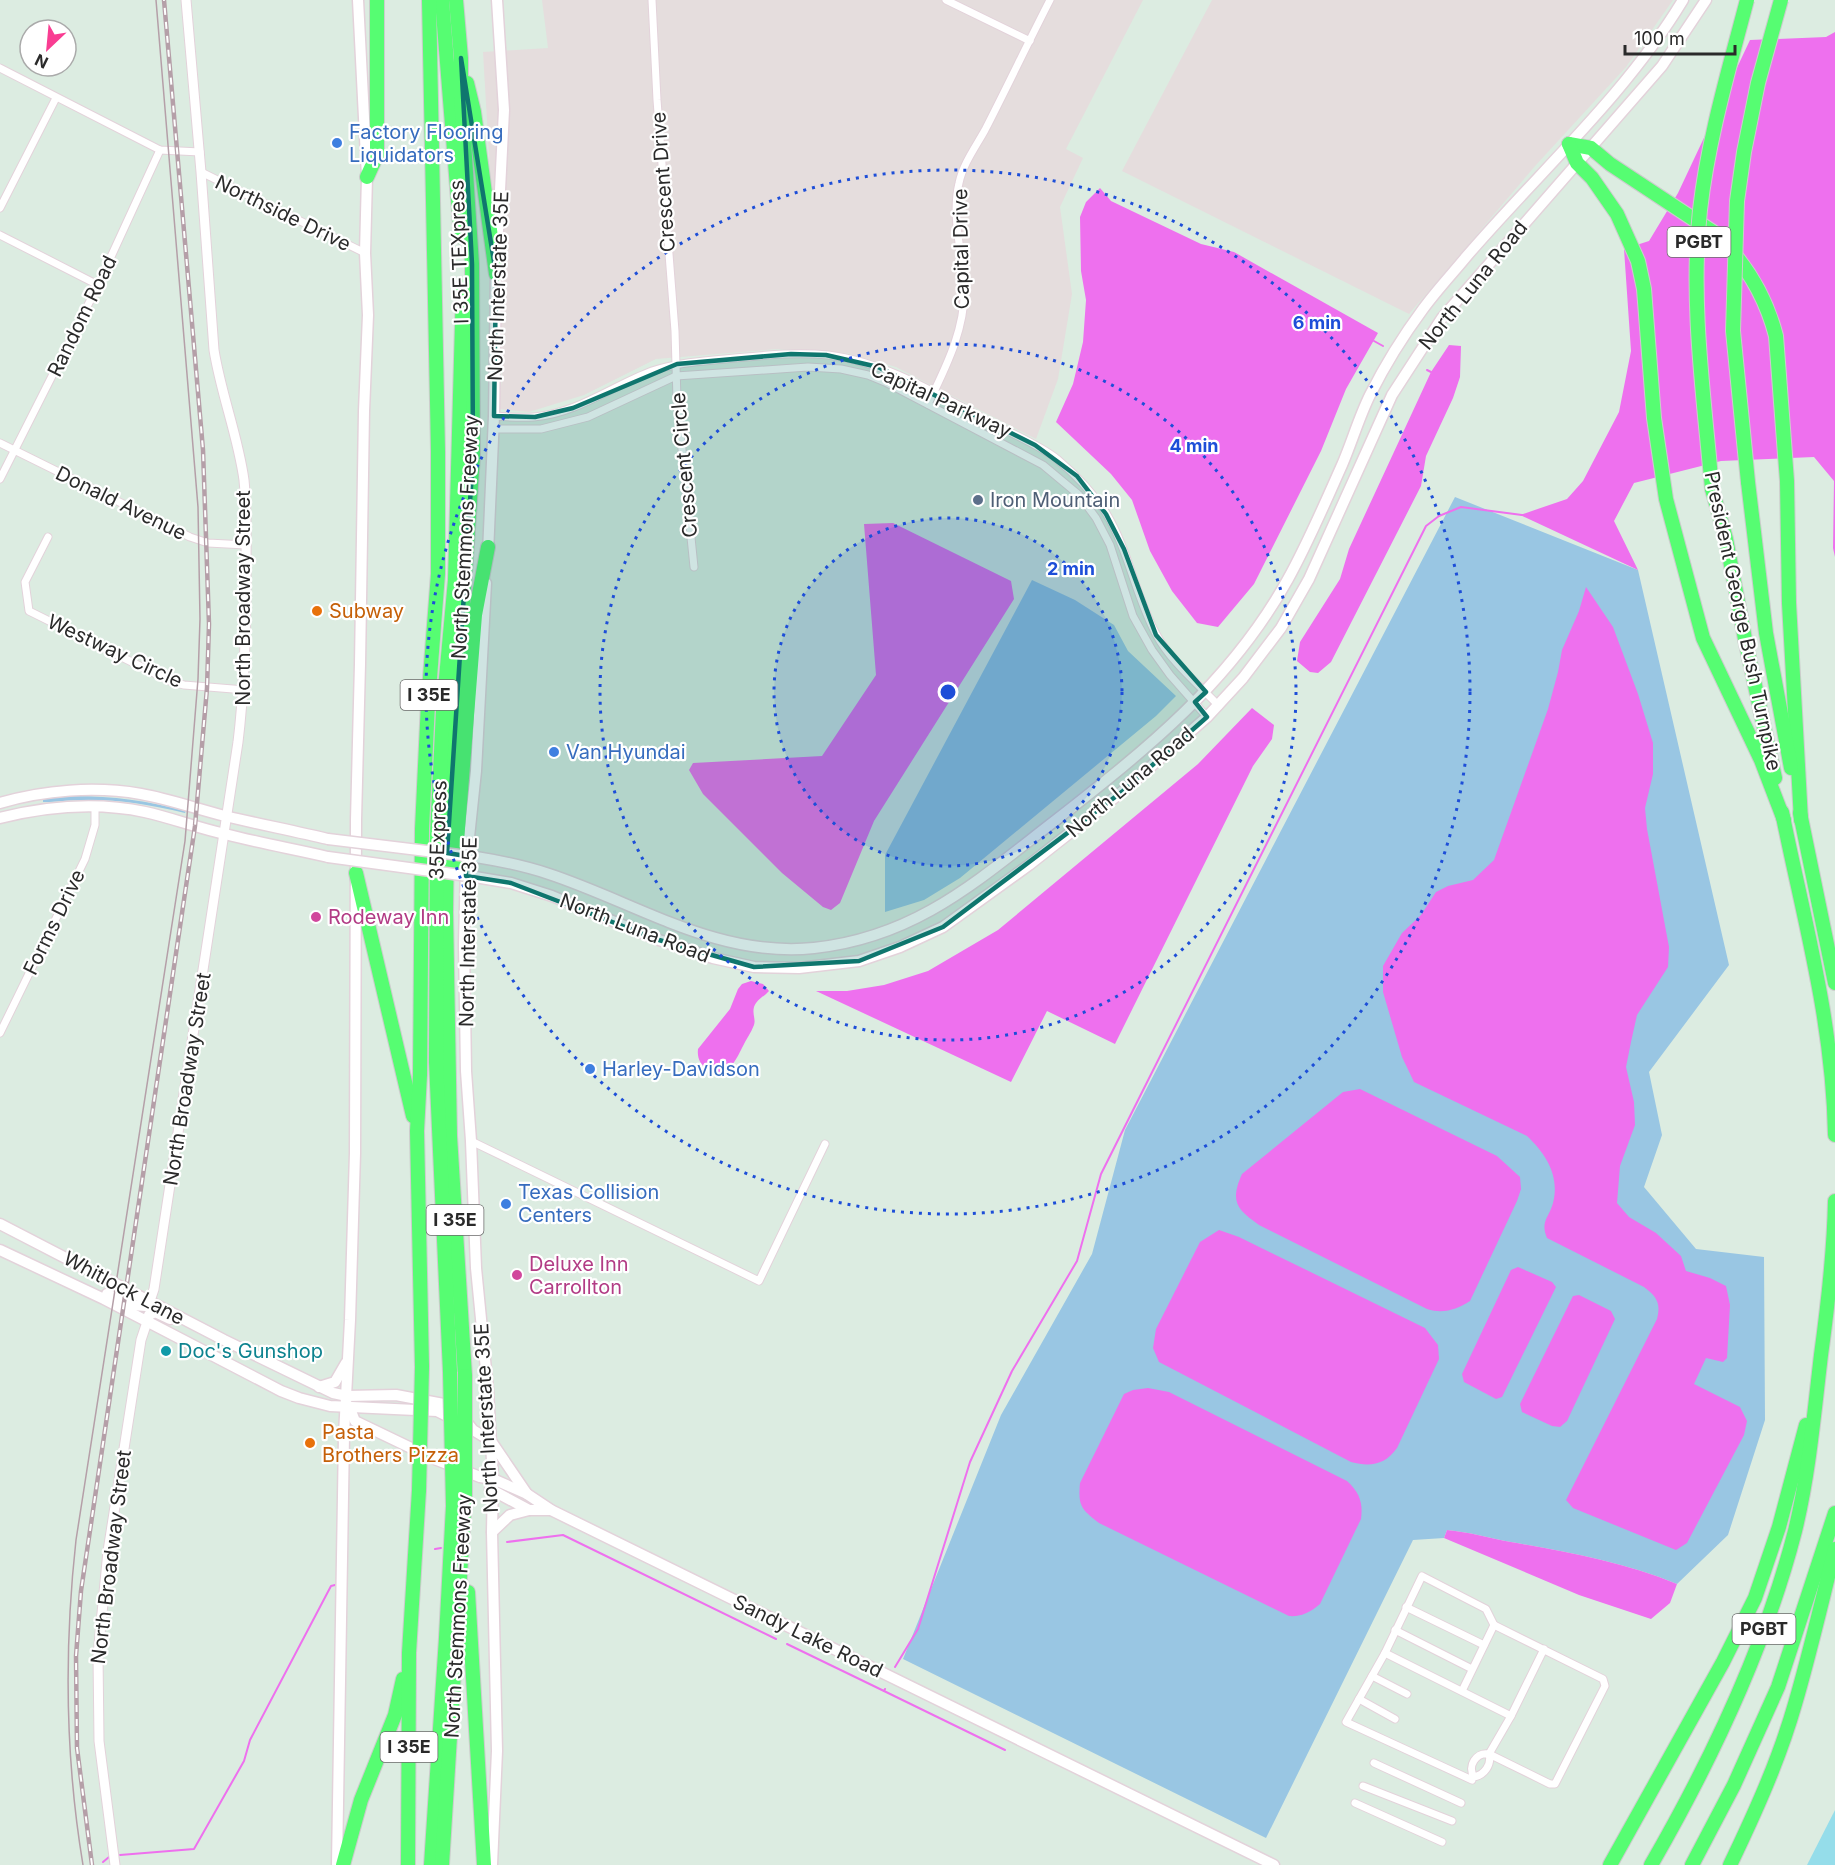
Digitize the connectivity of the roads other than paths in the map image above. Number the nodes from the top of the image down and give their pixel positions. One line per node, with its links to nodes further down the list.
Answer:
1 (186, 0): 22 (street, North Broadway Street)
2 (358, 0): 25 (main road)
3 (377, 0): 25 (highway)
4 (429, 0): 65 (highway, North Stemmons Freeway / I 35E)
5 (442, 0): 33 (highway, I 35E TEXpress)
6 (456, 0): 16 (highway, North Stemmons Freeway / I 35E)
7 (497, 0): 29 (main road, North Interstate 35E)
8 (651, 0): 34 (street, Crescent Drive)
9 (946, 0): 15 (street)
10 (1050, 0): 15 (street, Capital Drive)
11 (1683, 0): 19 (main road, North Luna Road)
12 (1706, 0): 20 (main road, North Luna Road)
13 (1747, 0): 58 (highway, President George Bush Turnpike / PGBT, bridge)
14 (1781, 0): 59 (highway, President George Bush Turnpike / PGBT, bridge)
15 (1030, 41): 36 (street, Capital Drive)
16 (461, 58): 29 (highway); 62 (highway, North Stemmons Freeway / I 35E)
17 (0, 68): 18 (street, Northside Drive)
18 (56, 98): 21 (street, Northside Drive); 26 (street)
19 (1569, 144): 20 (highway); 23 (highway); 31 (main road, North Luna Road)
20 (1591, 148): 23 (main road, North Luna Road); 59 (highway, bridge)
21 (160, 150): 22 (street, Northside Drive); 30 (street, Random Road)
22 (200, 152): 24 (street, North Broadway Street)
23 (1577, 163): 32 (main road, North Luna Road); 58 (highway)
24 (201, 172): 28 (street, Northside Drive); 44 (street, North Broadway Street)
25 (367, 177): 28 (main road)
26 (0, 208)
27 (0, 235): 30 (street)
28 (365, 253): 61 (main road)
29 (496, 274): 38 (main road, North Interstate 35E)
30 (98, 285): 41 (street, Random Road)
31 (1425, 305): 32 (main road); 48 (main road, North Luna Road)
32 (1442, 318): 50 (main road, North Luna Road)
33 (462, 361): 85 (highway, 35Express, bridge)
34 (677, 364): 35 (street, Crescent Circle); 36 (street, Capital Parkway); 38 (street, Capital Parkway)
35 (676, 376): 37 (street, Capital Parkway); 39 (street, Capital Parkway); 46 (street, Crescent Circle)
36 (934, 393): 37 (street, Capital Drive); 48 (street, Capital Parkway)
37 (928, 404): 49 (street, Capital Parkway)
38 (494, 416): 39 (main road, North Interstate 35E)
39 (493, 429): 45 (main road, North Interstate 35E)
40 (0, 443): 41 (street, Donald Avenue)
41 (16, 451): 42 (street, Random Road); 44 (street, Donald Avenue)
42 (0, 479)
43 (48, 537): 47 (street, Westway Circle)
44 (246, 544): 47 (street, North Broadway Street)
45 (488, 547): 62 (highway); 67 (main road, North Interstate 35E)
46 (694, 567)
47 (245, 690): 56 (street, North Broadway Street)
48 (1206, 692): 49 (main road, North Luna Road); 50 (street, Capital Parkway)
49 (1195, 702): 51 (street, Capital Parkway); 56 (main road, North Luna Road, bridge)
50 (1219, 706): 51 (main road, North Luna Road)
51 (1207, 717): 60 (main road, North Luna Road, bridge)
52 (30, 796): 53 (main road, North Luna Road); 55 (main road); 56 (main road, North Luna Road)
53 (0, 803)
54 (95, 807): 55 (main road, North Luna Road); 60 (main road, North Luna Road); 64 (street, Forms Drive)
55 (33, 810): 57 (main road, North Luna Road)
56 (227, 816): 60 (street, North Broadway Street)
57 (0, 818)
58 (1784, 820): 66 (highway, President George Bush Turnpike / PGBT)
59 (1802, 820): 63 (highway, President George Bush Turnpike / PGBT)
60 (224, 834): 73 (street, North Broadway Street)
61 (356, 873): 65 (highway); 76 (main road)
62 (446, 912): 85 (highway, North Stemmons Freeway / I 35E, bridge)
63 (1835, 983)
64 (0, 1033)
65 (417, 1131): 96 (highway, North Stemmons Freeway / I 35E, bridge)
66 (1835, 1135)
67 (471, 1141): 68 (street); 80 (main road, North Interstate 35E)
68 (825, 1144)
69 (1835, 1201): 77 (highway, PGBT)
70 (0, 1224): 73 (main road, Whitlock Lane)
71 (0, 1250): 72 (main road, Whitlock Lane)
72 (104, 1299): 73 (main road); 74 (main road, Whitlock Lane)
73 (150, 1301): 75 (main road, Whitlock Lane)
74 (147, 1322): 75 (main road); 79 (main road, Whitlock Lane); 112 (street, North Broadway Street)
75 (224, 1340): 78 (main road, Whitlock Lane)
76 (349, 1354): 78 (main road); 79 (main road)
77 (1819, 1373): 121 (highway); 122 (highway, PGBT)
78 (319, 1387): 79 (main road, Whitlock Lane)
79 (347, 1403): 80 (main road); 81 (main road, Sandy Lake Road); 113 (main road)
80 (491, 1441): 82 (main road, North Interstate 35E); 84 (main road)
81 (480, 1478): 82 (main road, Sandy Lake Road); 83 (main road)
82 (493, 1479): 83 (main road, North Interstate 35E); 84 (main road, Sandy Lake Road)
83 (493, 1491): 86 (main road); 89 (main road, North Interstate 35E)
84 (527, 1494): 87 (main road, Sandy Lake Road)
85 (459, 1510): 116 (highway); 117 (highway, North Stemmons Freeway / I 35E); 118 (highway)
86 (529, 1510): 87 (main road); 89 (main road)
87 (551, 1510): 120 (main road, Sandy Lake Road)
88 (1835, 1513): 123 (highway, PGBT)
89 (492, 1532): 119 (main road, North Interstate 35E)
90 (1835, 1549): 124 (highway)
91 (1406, 1606): 92 (street); 93 (street); 94 (street)
92 (1494, 1625): 94 (street); 95 (street)
93 (1395, 1630): 97 (street); 98 (street)
94 (1484, 1645): 98 (street)
95 (1544, 1649): 103 (street); 103 (street)
96 (409, 1653): 114 (highway); 115 (highway, North Stemmons Freeway / I 35E)
97 (1385, 1653): 99 (street); 100 (street)
98 (1472, 1669): 100 (street)
99 (1372, 1676): 101 (street); 102 (street)
100 (1462, 1691): 103 (street)
101 (1407, 1695)
102 (1359, 1699): 104 (street); 106 (street)
103 (1511, 1716)
104 (1395, 1719)
105 (1374, 1763): 109 (street)
106 (1472, 1780)
107 (1363, 1786): 110 (street)
108 (1355, 1803): 111 (street)
109 (1461, 1803)
110 (1452, 1821)
111 (1442, 1842)
112 (115, 1865)
113 (337, 1865)
114 (343, 1865)
115 (408, 1865)
116 (431, 1865)
117 (444, 1865)
118 (484, 1865)
119 (492, 1865)
120 (1274, 1865)
121 (1610, 1865)
122 (1651, 1865)
123 (1692, 1865)
124 (1730, 1865)

